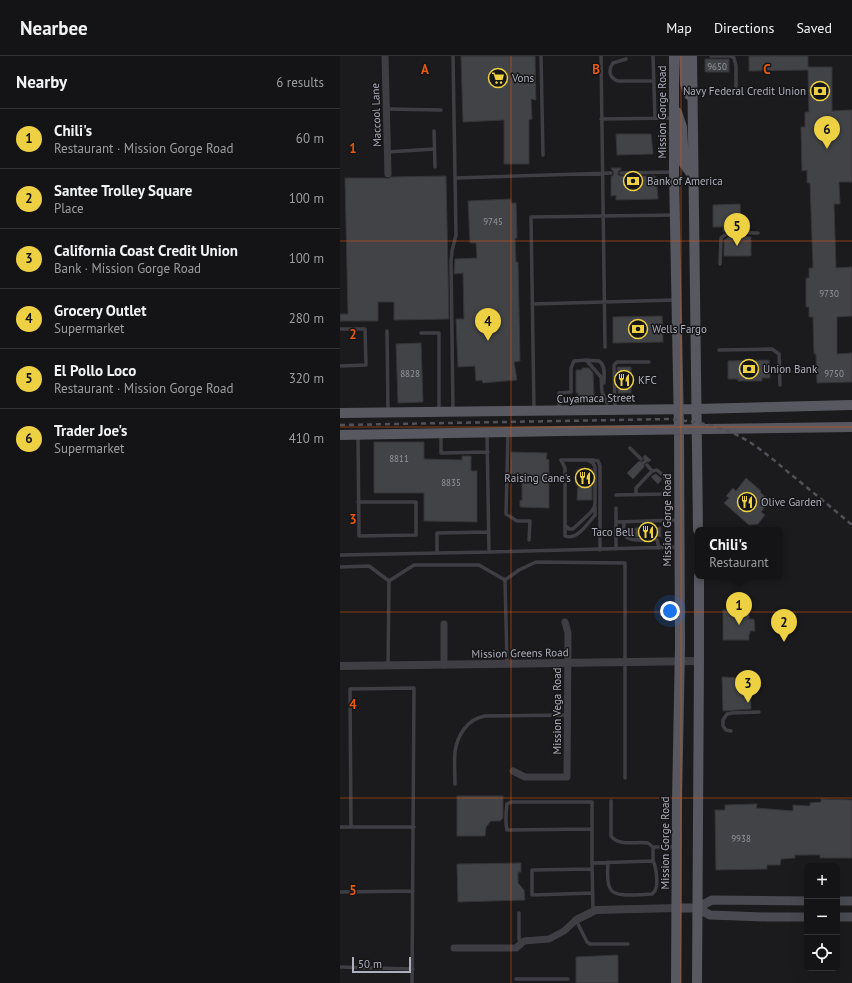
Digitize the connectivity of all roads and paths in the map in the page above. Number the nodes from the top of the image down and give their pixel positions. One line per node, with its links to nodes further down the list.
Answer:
1 (385, 56): 16 (street, Maccool Lane)
2 (453, 56): 32 (lane)
3 (541, 56): 24 (lane)
4 (601, 56): 20 (lane)
5 (653, 56): 12 (lane)
6 (674, 56): 14 (main road, Mission Gorge Road)
7 (684, 56): 15 (main road)
8 (692, 56): 15 (main road)
9 (711, 56): 10 (lane)
10 (726, 56): 13 (lane)
11 (626, 59): 12 (lane)
12 (654, 81): 18 (lane)
13 (736, 87)
14 (674, 102): 19 (main road, Mission Gorge Road); 31 (main road)
15 (692, 102): 31 (main road)
16 (386, 109): 17 (lane); 23 (street, Maccool Lane)
17 (441, 110)
18 (655, 118): 19 (lane); 20 (lane)
19 (674, 118): 26 (main road, Mission Gorge Road)
20 (601, 119): 27 (lane)
21 (434, 130): 22 (lane)
22 (434, 149): 23 (lane); 25 (lane)
23 (388, 152): 30 (street, Maccool Lane)
24 (543, 155)
25 (435, 167)
26 (674, 172): 29 (lane); 33 (main road, Mission Gorge Road)
27 (602, 173): 28 (lane); 32 (lane); 34 (lane)
28 (611, 173)
29 (621, 173)
30 (388, 174)
31 (693, 176): 53 (main road)
32 (455, 178): 59 (lane)
33 (675, 215): 34 (lane); 37 (main road, Mission Gorge Road)
34 (603, 216): 38 (lane); 39 (lane)
35 (758, 233): 36 (lane)
36 (720, 264)
37 (677, 300): 38 (lane); 52 (main road, Mission Gorge Road)
38 (604, 302): 39 (lane); 43 (lane)
39 (532, 304): 55 (lane)
40 (340, 329): 47 (lane)
41 (387, 331): 57 (lane)
42 (421, 333): 58 (lane)
43 (605, 347)
44 (719, 350): 48 (lane)
45 (586, 360): 49 (lane); 49 (lane); 56 (lane)
46 (649, 362): 54 (lane)
47 (340, 366)
48 (780, 385)
49 (605, 396): 50 (lane)
50 (607, 403)
51 (852, 405): 53 (main road, Cuyamaca Street)
52 (678, 409): 53 (main road, Cuyamaca Street); 54 (main road, Cuyamaca Street); 62 (main road, Mission Gorge Road)
53 (697, 409): 63 (main road)
54 (615, 410): 56 (main road, Cuyamaca Street)
55 (534, 411): 56 (main road, Cuyamaca Street); 59 (main road, Cuyamaca Street)
56 (559, 411)
57 (388, 412): 58 (main road, Cuyamaca Street); 60 (main road, Cuyamaca Street)
58 (439, 412): 59 (main road, Cuyamaca Street)
59 (453, 412)
60 (340, 413)
61 (852, 427): 63 (main road)
62 (679, 430): 63 (main road); 65 (main road); 80 (main road, Mission Gorge Road)
63 (698, 430): 84 (main road)
64 (487, 432): 65 (main road); 66 (main road); 70 (lane)
65 (508, 432): 86 (lane)
66 (441, 433): 67 (main road); 70 (lane)
67 (358, 434): 68 (main road); 77 (lane)
68 (340, 435)
69 (630, 448): 71 (lane)
70 (488, 452): 85 (lane)
71 (641, 459)
72 (587, 460): 78 (lane); 83 (lane); 90 (lane)
73 (646, 465): 74 (lane)
74 (652, 471): 75 (lane); 75 (lane)
75 (636, 494): 76 (lane)
76 (616, 495)
77 (358, 502): 77 (lane)
78 (595, 503): 83 (lane); 83 (lane)
79 (616, 508): 81 (lane)
80 (679, 520): 82 (lane); 87 (main road, Mission Gorge Road)
81 (616, 522): 82 (lane); 89 (lane)
82 (624, 522): 88 (lane)
83 (565, 525)
84 (698, 527)
85 (489, 532): 91 (lane); 92 (lane)
86 (530, 540)
87 (679, 547): 88 (lane); 100 (main road, Mission Gorge Road)
88 (659, 548): 89 (lane)
89 (616, 549): 90 (lane)
90 (600, 550): 91 (lane)
91 (489, 552): 92 (lane)
92 (437, 553): 93 (lane)
93 (340, 555)
94 (340, 566): 97 (lane)
95 (699, 579): 101 (main road)
96 (505, 580): 97 (lane); 102 (lane); 104 (lane)
97 (389, 581): 105 (lane)
98 (565, 622): 103 (street, Mission Vega Road)
99 (444, 624): 106 (street)
100 (680, 661): 101 (street, Mission Greens Road); 102 (street, Mission Greens Road); 120 (main road, Mission Gorge Road)
101 (699, 661): 132 (main road)
102 (626, 662): 103 (street, Mission Greens Road); 112 (lane)
103 (568, 663): 104 (street, Mission Greens Road); 109 (street, Mission Vega Road)
104 (507, 664): 106 (street, Mission Greens Road)
105 (388, 665): 106 (street, Mission Greens Road); 107 (street, Mission Greens Road)
106 (444, 665)
107 (340, 666)
108 (758, 712): 110 (lane)
109 (568, 715): 111 (street, Mission Vega Road); 113 (lane)
110 (731, 731)
111 (513, 771)
112 (625, 778)
113 (455, 784)
114 (611, 801): 119 (lane)
115 (340, 827): 116 (lane)
116 (351, 827): 117 (lane); 117 (lane)
117 (414, 827): 125 (lane)
118 (592, 829): 118 (lane); 123 (lane)
119 (653, 847): 120 (lane); 121 (lane)
120 (678, 847): 131 (main road, Mission Gorge Road)
121 (653, 861): 122 (lane); 122 (lane)
122 (608, 862): 123 (lane)
123 (592, 863): 124 (lane)
124 (592, 868): 127 (lane); 127 (lane)
125 (413, 891): 126 (lane); 143 (lane)
126 (340, 892)
127 (593, 893): 133 (lane)
128 (804, 901): 132 (main road)
129 (840, 901): 130 (main road)
130 (852, 901)
131 (677, 908): 132 (main road); 133 (street); 147 (main road, Mission Gorge Road)
132 (697, 908): 135 (main road); 148 (main road)
133 (593, 912): 138 (street)
134 (519, 913): 139 (lane)
135 (804, 917)
136 (840, 917): 137 (main road)
137 (852, 917)
138 (576, 920): 139 (street); 140 (lane)
139 (521, 944): 141 (street)
140 (628, 944)
141 (454, 948)
142 (340, 967): 143 (lane)
143 (412, 969): 146 (lane)
144 (516, 979): 145 (lane)
145 (568, 979)
146 (412, 983)
147 (676, 983)
148 (697, 983)

